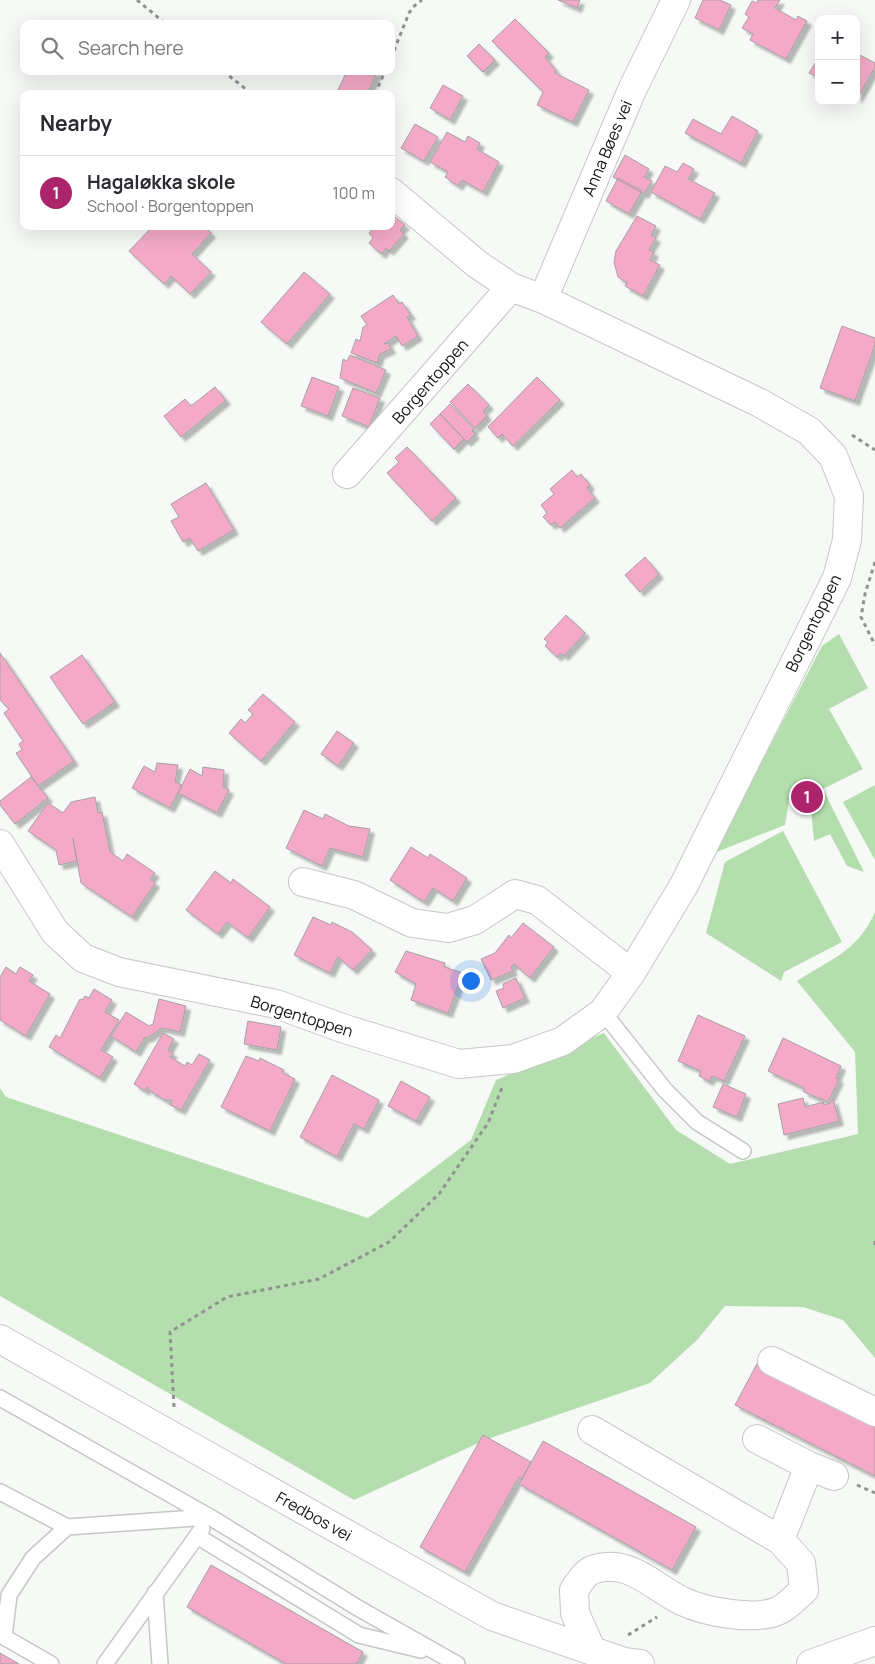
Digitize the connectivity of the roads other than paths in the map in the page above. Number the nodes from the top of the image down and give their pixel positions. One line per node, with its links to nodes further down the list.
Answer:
1 (676, 0): 4 (street, Anna Bøes vei)
2 (395, 195): 3 (street, Borgentoppen)
3 (510, 286): 4 (street, Borgentoppen); 5 (street, Borgentoppen)
4 (543, 298): 8 (street, Borgentoppen)
5 (347, 474)
6 (0, 844): 9 (street, Borgentoppen)
7 (303, 882): 8 (street)
8 (631, 973): 9 (street, Borgentoppen)
9 (603, 1012): 10 (lane)
10 (743, 1151)
11 (0, 1339): 27 (street, Fredbos vei)
12 (772, 1361): 14 (street)
13 (0, 1398): 20 (lane)
14 (875, 1412)
15 (592, 1430): 23 (street)
16 (757, 1439): 17 (street)
17 (809, 1466): 18 (street); 23 (street)
18 (845, 1480)
19 (0, 1492): 21 (lane)
20 (210, 1517): 21 (lane); 22 (lane); 26 (lane)
21 (67, 1527): 28 (lane)
22 (197, 1536): 24 (lane); 26 (lane)
23 (780, 1540): 27 (street)
24 (155, 1593): 29 (lane); 30 (lane)
25 (875, 1641): 32 (street)
26 (439, 1655): 31 (lane)
27 (615, 1658)
28 (51, 1664)
29 (105, 1664)
30 (160, 1664)
31 (457, 1664)
32 (811, 1664)

